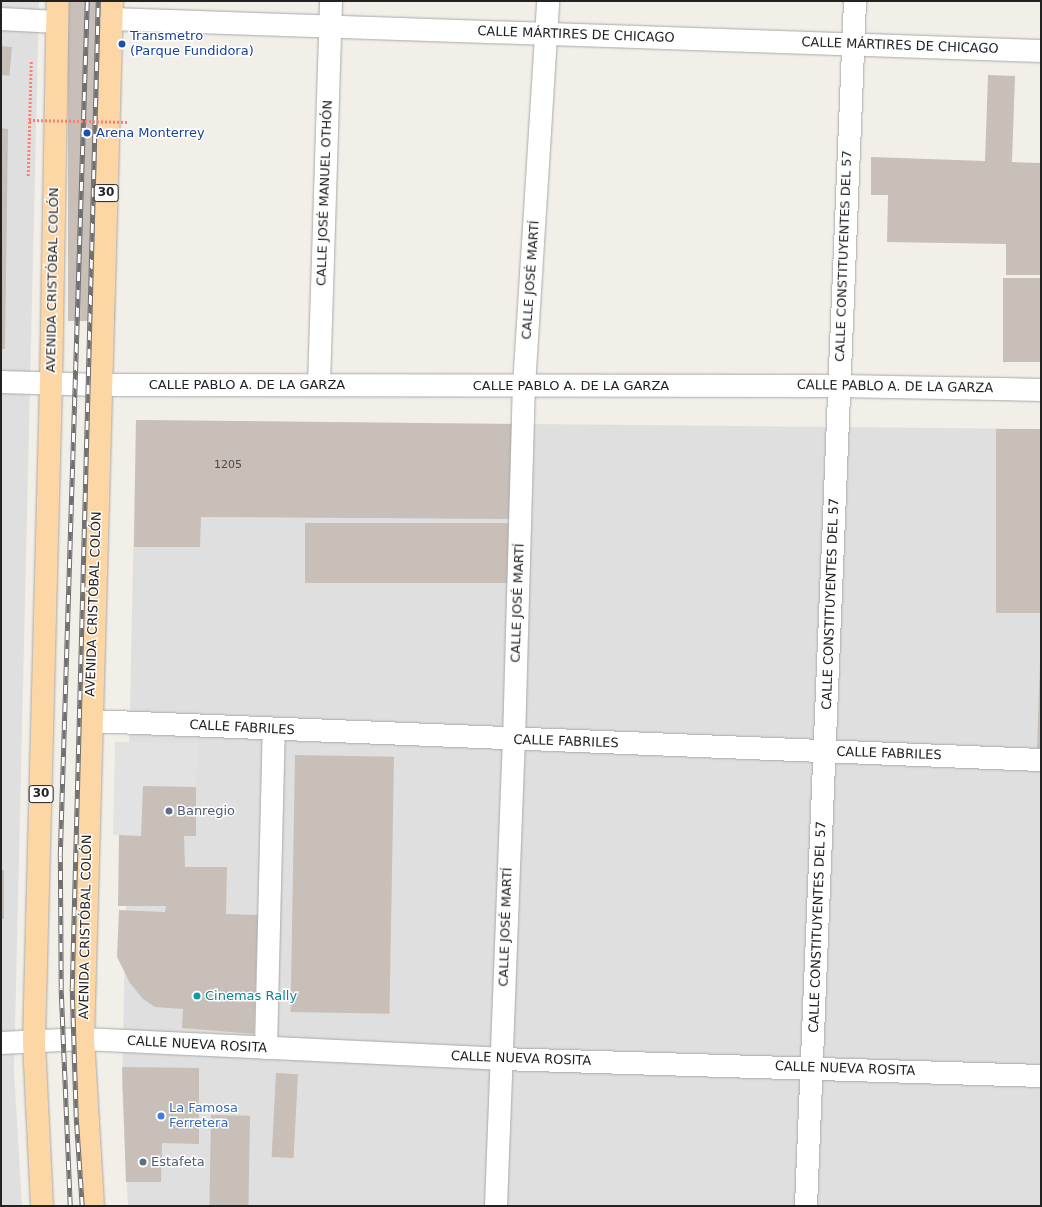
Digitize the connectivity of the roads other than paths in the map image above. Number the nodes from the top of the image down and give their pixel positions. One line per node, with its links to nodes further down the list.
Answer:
1 (331, 1): 7 (street, CALLE JOSÉ MANUEL OTHÓN)
2 (548, 1): 8 (street, CALLE JOSÉ MARTÍ)
3 (855, 1): 9 (street, CALLE CONSTITUYENTES DEL 57)
4 (112, 10): 7 (street, CALLE MÁRTIRES DE CHICAGO); 13 (main road, AVENIDA CRISTÓBAL COLÓN / 30)
5 (57, 11): 6 (street); 12 (main road, AVENIDA CRISTÓBAL COLÓN / 30)
6 (1, 19)
7 (330, 26): 8 (street, CALLE MÁRTIRES DE CHICAGO); 14 (street, CALLE JOSÉ MANUEL OTHÓN)
8 (547, 34): 9 (street, CALLE MÁRTIRES DE CHICAGO); 15 (street, CALLE JOSÉ MARTÍ)
9 (853, 45): 10 (street, CALLE MÁRTIRES DE CHICAGO); 16 (street, CALLE CONSTITUYENTES DEL 57)
10 (1041, 51)
11 (1, 382): 12 (street)
12 (51, 382): 13 (street); 24 (main road, AVENIDA CRISTÓBAL COLÓN / 30)
13 (100, 385): 14 (street, CALLE PABLO A. DE LA GARZA); 18 (main road, AVENIDA CRISTÓBAL COLÓN / 30)
14 (319, 385): 15 (street, CALLE PABLO A. DE LA GARZA)
15 (524, 386): 16 (street, CALLE PABLO A. DE LA GARZA); 20 (street, CALLE JOSÉ MARTÍ)
16 (839, 386): 17 (street, CALLE PABLO A. DE LA GARZA); 21 (street, CALLE CONSTITUYENTES DEL 57)
17 (1041, 390)
18 (90, 721): 19 (street, CALLE FABRILES); 23 (main road, AVENIDA CRISTÓBAL COLÓN / 30)
19 (274, 730): 20 (street, CALLE FABRILES); 26 (street)
20 (514, 740): 21 (street, CALLE FABRILES); 27 (street, CALLE JOSÉ MARTÍ)
21 (825, 752): 22 (street, CALLE FABRILES); 28 (street, CALLE CONSTITUYENTES DEL 57)
22 (1041, 760)
23 (83, 1039): 24 (street, CALLE NUEVA ROSITA); 26 (street, CALLE NUEVA ROSITA); 31 (main road, AVENIDA CRISTÓBAL COLÓN / 30)
24 (34, 1041): 25 (street, CALLE NUEVA ROSITA); 30 (main road, AVENIDA CRISTÓBAL COLÓN / 30)
25 (1, 1043)
26 (266, 1048): 27 (street, CALLE NUEVA ROSITA)
27 (501, 1059): 28 (street, CALLE NUEVA ROSITA); 32 (street, CALLE JOSÉ MARTÍ)
28 (812, 1068): 29 (street, CALLE NUEVA ROSITA); 33 (street, CALLE CONSTITUYENTES DEL 57)
29 (1041, 1076)
30 (42, 1206)
31 (93, 1206)
32 (496, 1206)
33 (806, 1206)

